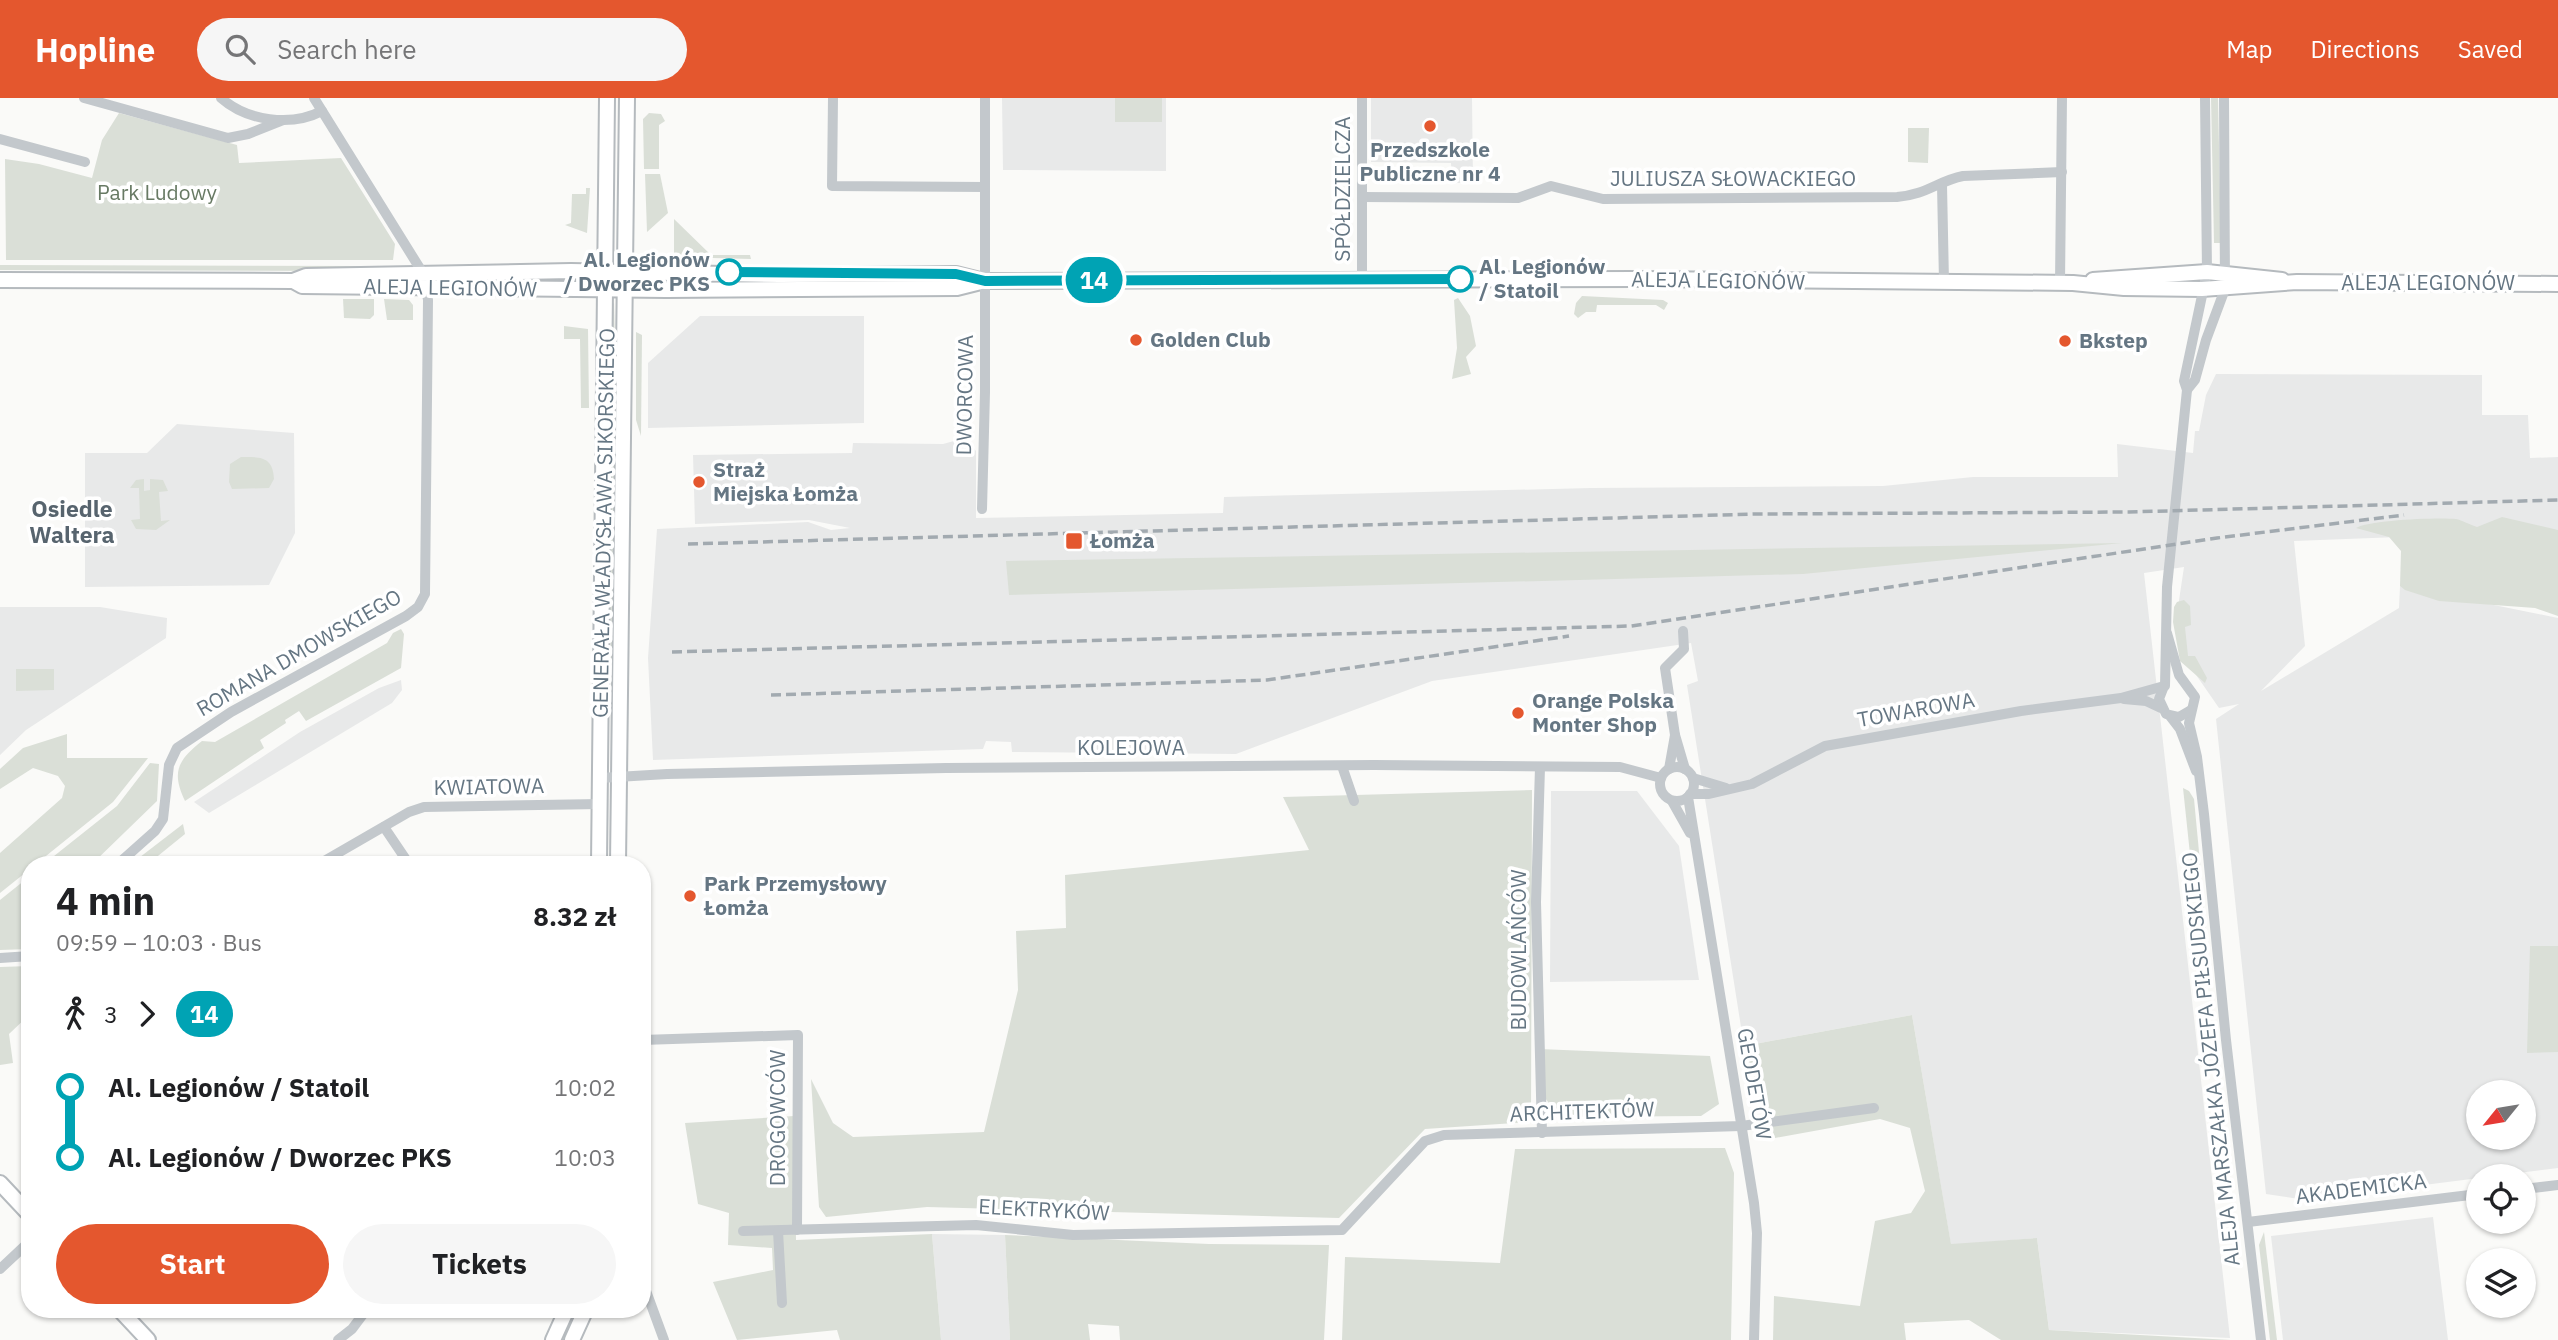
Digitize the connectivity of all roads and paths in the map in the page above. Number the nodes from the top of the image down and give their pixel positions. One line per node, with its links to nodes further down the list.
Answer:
1 (84, 98): 13 (street)
2 (221, 98): 13 (street)
3 (314, 98): 12 (street)
4 (607, 98): 20 (main road, GENERAŁA WŁADYSŁAWA SIKORSKIEGO)
5 (627, 98): 21 (main road, GENERAŁA WŁADYSŁAWA SIKORSKIEGO)
6 (833, 98): 18 (street)
7 (985, 98): 18 (street, DWORCOWA)
8 (1362, 98): 19 (street, SPÓŁDZIELCZA)
9 (2062, 98): 16 (street)
10 (2205, 98): 22 (street, ALEJA MARSZAŁKA JÓZEFA PIŁSUDSKIEGO)
11 (2224, 98): 23 (street, ALEJA MARSZAŁKA JÓZEFA PIŁSUDSKIEGO)
12 (322, 111): 13 (street); 26 (street)
13 (283, 120)
14 (0, 139): 15 (street)
15 (85, 162)
16 (2062, 172): 17 (street, JULIUSZA SŁOWACKIEGO); 30 (street)
17 (1942, 185): 19 (street, JULIUSZA SŁOWACKIEGO); 28 (street)
18 (985, 187): 27 (street, DWORCOWA)
19 (1362, 197): 25 (street, SPÓŁDZIELCZA)
20 (606, 271): 21 (main road, ALEJA LEGIONÓW); 26 (main road, ALEJA LEGIONÓW); 32 (main road, GENERAŁA WŁADYSŁAWA SIKORSKIEGO)
21 (626, 271): 27 (main road, ALEJA LEGIONÓW); 33 (main road, GENERAŁA WŁADYSŁAWA SIKORSKIEGO)
22 (2207, 272): 23 (main road, ALEJA LEGIONÓW); 30 (main road, ALEJA LEGIONÓW); 34 (street, ALEJA MARSZAŁKA JÓZEFA PIŁSUDSKIEGO)
23 (2226, 273): 29 (main road, ALEJA LEGIONÓW); 35 (street, ALEJA MARSZAŁKA JÓZEFA PIŁSUDSKIEGO)
24 (0, 279): 26 (main road, ALEJA LEGIONÓW)
25 (1362, 279): 27 (main road, ALEJA LEGIONÓW); 28 (main road, ALEJA LEGIONÓW)
26 (425, 281): 32 (main road, ALEJA LEGIONÓW); 62 (street, ROMANA DMOWSKIEGO)
27 (985, 281): 33 (main road, ALEJA LEGIONÓW); 37 (street, DWORCOWA)
28 (1944, 282): 30 (main road, ALEJA LEGIONÓW)
29 (2297, 282): 31 (main road, ALEJA LEGIONÓW); 35 (main road, ALEJA LEGIONÓW)
30 (2066, 283): 34 (main road, ALEJA LEGIONÓW)
31 (2558, 284)
32 (607, 289): 33 (main road, ALEJA LEGIONÓW); 53 (main road, GENERAŁA WŁADYSŁAWA SIKORSKIEGO)
33 (626, 289): 52 (main road, GENERAŁA WŁADYSŁAWA SIKORSKIEGO)
34 (2202, 289): 35 (main road, ALEJA LEGIONÓW); 36 (street, ALEJA MARSZAŁKA JÓZEFA PIŁSUDSKIEGO)
35 (2225, 289): 36 (street, ALEJA MARSZAŁKA JÓZEFA PIŁSUDSKIEGO)
36 (2187, 390): 39 (street, ALEJA MARSZAŁKA JÓZEFA PIŁSUDSKIEGO)
37 (982, 509)
38 (1683, 631): 46 (street)
39 (2167, 633): 40 (street, ALEJA MARSZAŁKA JÓZEFA PIŁSUDSKIEGO); 41 (street, ALEJA MARSZAŁKA JÓZEFA PIŁSUDSKIEGO)
40 (2183, 682): 41 (street); 44 (street, ALEJA MARSZAŁKA JÓZEFA PIŁSUDSKIEGO)
41 (2164, 686): 42 (street, TOWAROWA); 43 (street, ALEJA MARSZAŁKA JÓZEFA PIŁSUDSKIEGO)
42 (2121, 698): 43 (street, TOWAROWA); 55 (street, TOWAROWA)
43 (2161, 708): 45 (street, ALEJA MARSZAŁKA JÓZEFA PIŁSUDSKIEGO)
44 (2191, 710): 45 (street); 50 (street, ALEJA MARSZAŁKA JÓZEFA PIŁSUDSKIEGO)
45 (2170, 716): 50 (street, ALEJA MARSZAŁKA JÓZEFA PIŁSUDSKIEGO)
46 (1675, 735): 49 (street); 51 (street)
47 (1342, 766): 48 (street, KOLEJOWA); 52 (street, KOLEJOWA); 57 (street)
48 (1540, 766): 54 (street, KOLEJOWA); 72 (street, BUDOWLAŃCÓW)
49 (1669, 769): 51 (street); 54 (street)
50 (2197, 773): 78 (street, ALEJA MARSZAŁKA JÓZEFA PIŁSUDSKIEGO)
51 (1689, 774): 55 (street); 56 (street)
52 (620, 777): 53 (street, KOLEJOWA); 66 (main road, GENERAŁA WŁADYSŁAWA SIKORSKIEGO)
53 (600, 778): 59 (main road, GENERAŁA WŁADYSŁAWA SIKORSKIEGO)
54 (1661, 778): 58 (street)
55 (1726, 788): 56 (street, TOWAROWA)
56 (1689, 796): 58 (street); 61 (street, GEODETÓW)
57 (1354, 801)
58 (1672, 801): 61 (street)
59 (600, 804): 60 (street, KWIATOWA); 65 (main road, GENERAŁA WŁADYSŁAWA SIKORSKIEGO)
60 (384, 827): 63 (street, KWIATOWA); 64 (street)
61 (1692, 835): 71 (street, GEODETÓW)
62 (126, 856)
63 (333, 856)
64 (404, 856)
65 (599, 856)
66 (618, 856)
67 (21, 957): 68 (street)
68 (0, 958)
69 (651, 1040): 79 (street, DROGOWCÓW)
70 (1874, 1108): 71 (street, ARCHITEKTÓW)
71 (1741, 1126): 72 (street, ARCHITEKTÓW); 96 (street, GEODETÓW)
72 (1542, 1133): 80 (street, ARCHITEKTÓW)
73 (0, 1183): 77 (main road)
74 (2558, 1185): 75 (street)
75 (2536, 1188)
76 (2466, 1195): 78 (street, AKADEMICKA)
77 (21, 1206)
78 (2248, 1222): 97 (street, ALEJA MARSZAŁKA JÓZEFA PIŁSUDSKIEGO)
79 (797, 1230): 80 (street, ELEKTRYKÓW); 82 (street, ELEKTRYKÓW)
80 (1342, 1230)
81 (743, 1231): 82 (street, ELEKTRYKÓW)
82 (778, 1231): 85 (street)
83 (21, 1249): 84 (street)
84 (0, 1269)
85 (782, 1303)
86 (651, 1305): 95 (street)
87 (127, 1318): 91 (main road)
88 (360, 1318): 92 (street)
89 (563, 1318): 93 (main road)
90 (582, 1318): 94 (main road)
91 (148, 1340)
92 (338, 1340)
93 (553, 1340)
94 (572, 1340)
95 (664, 1340)
96 (1754, 1340)
97 (2261, 1340)

